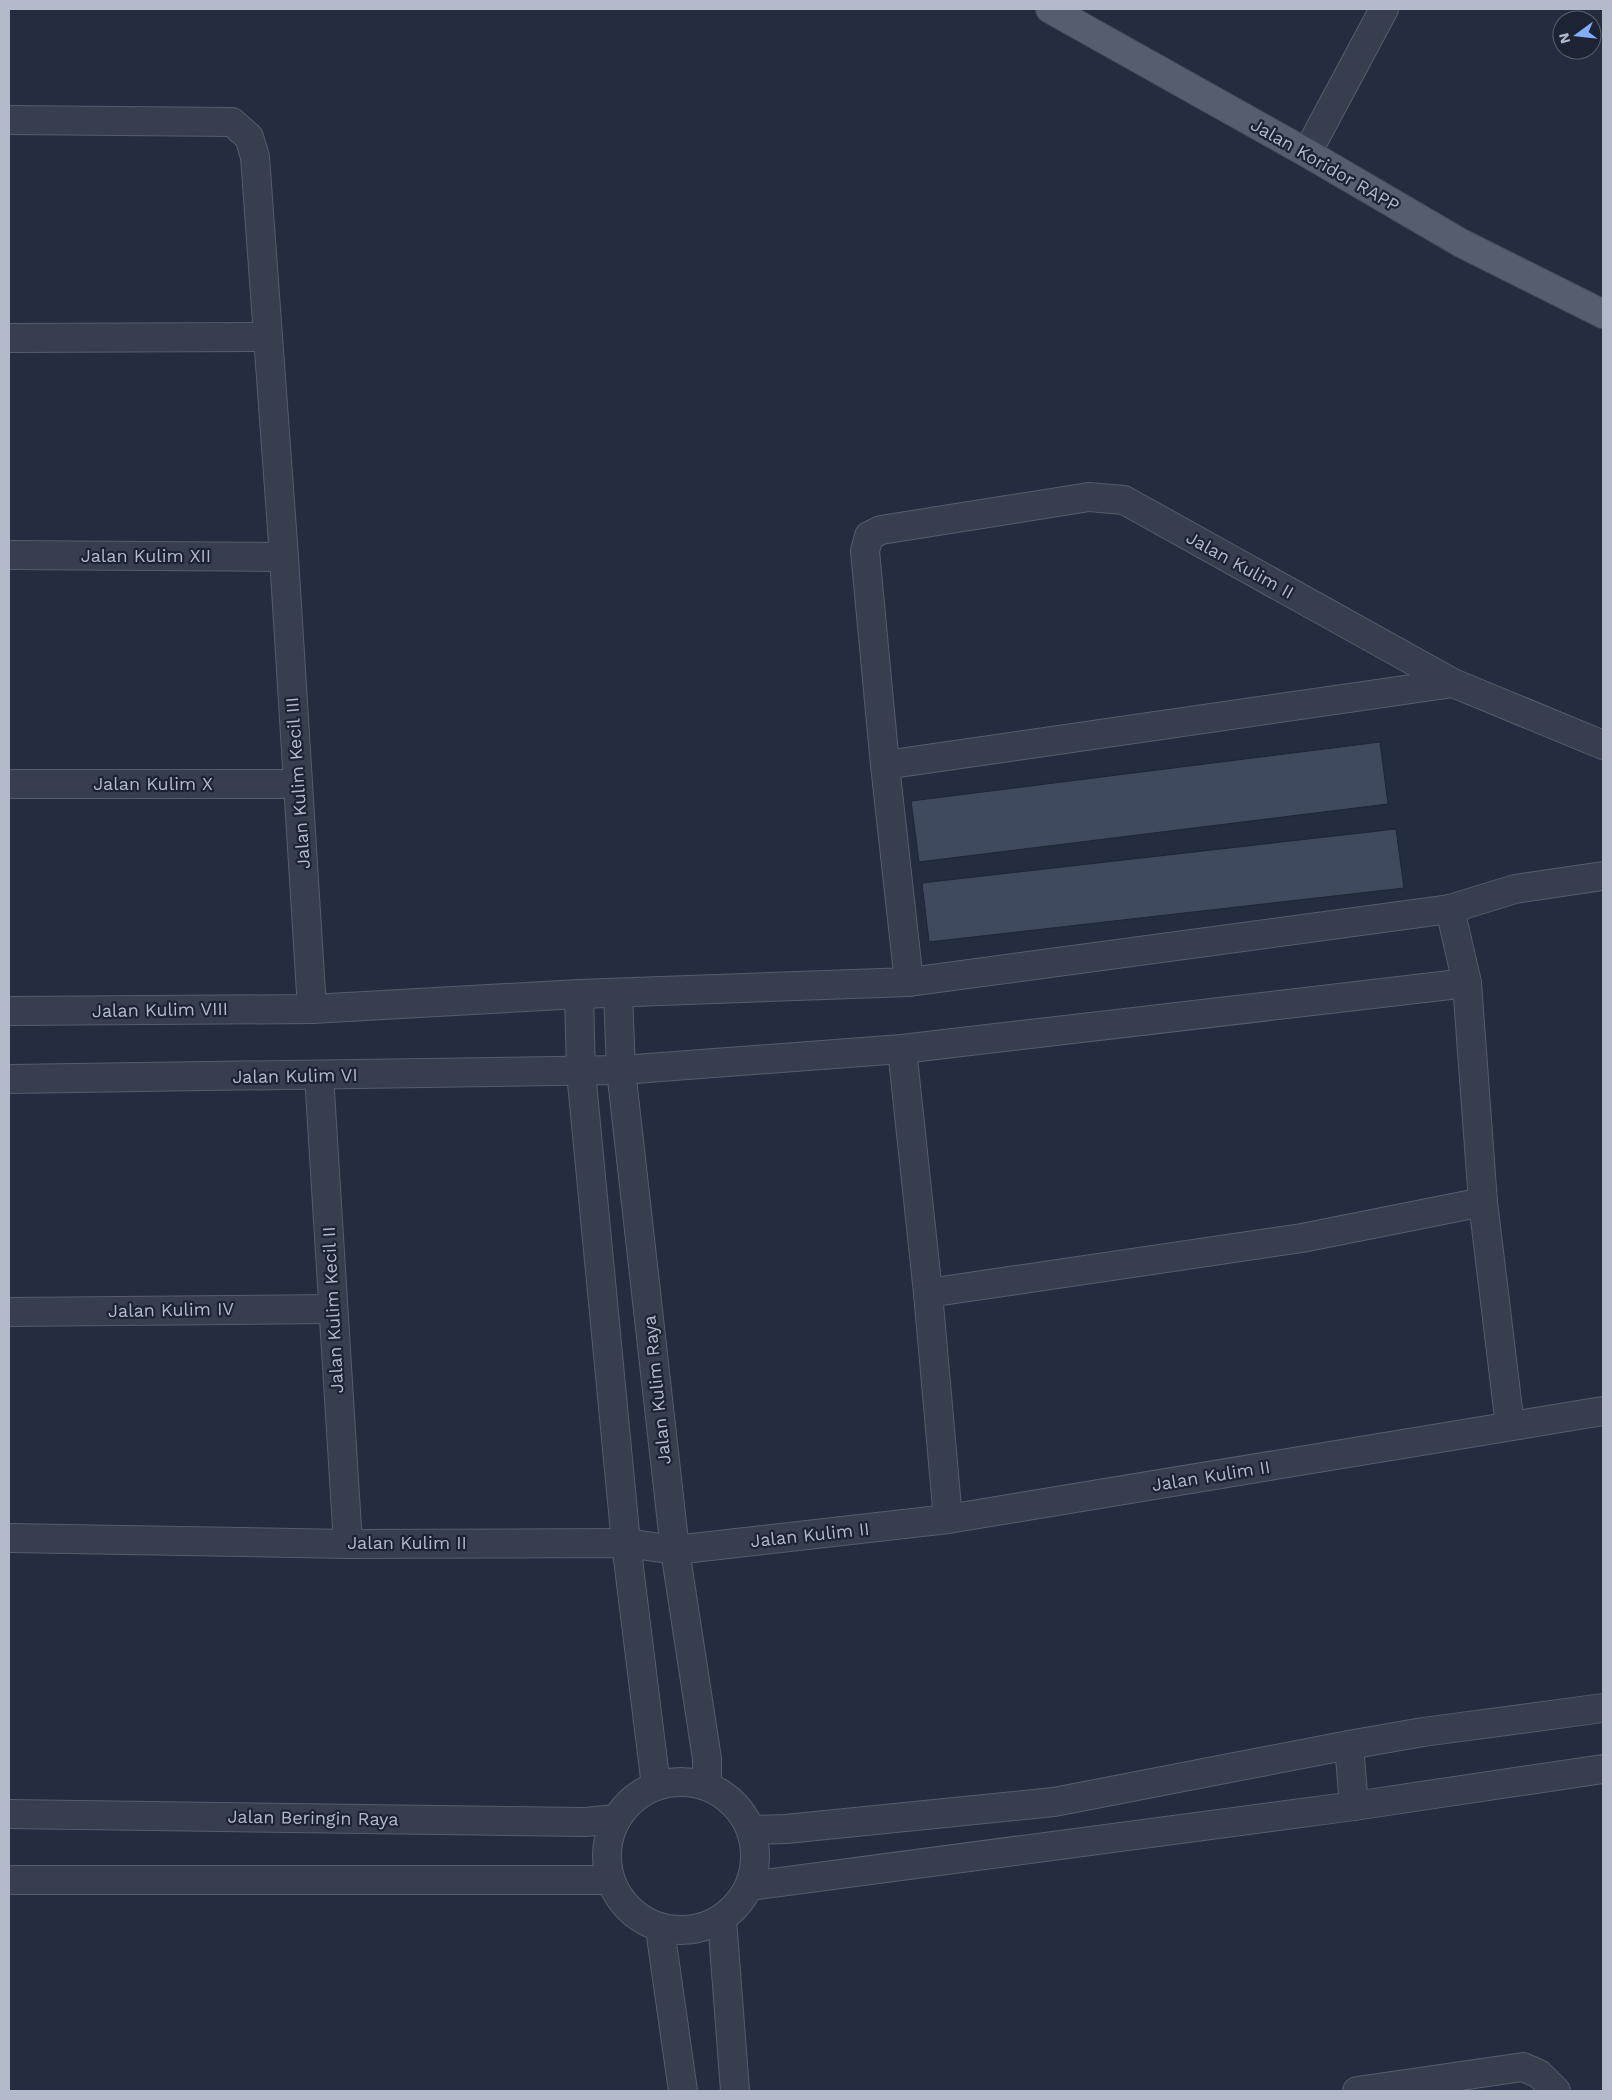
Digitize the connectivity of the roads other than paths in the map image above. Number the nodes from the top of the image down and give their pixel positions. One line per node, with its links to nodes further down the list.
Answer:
1 (1050, 9): 4 (main road, Jalan Koridor RAPP)
2 (1384, 9): 4 (street)
3 (9, 120): 6 (street, Jalan Kulim Kecil III)
4 (1306, 154): 5 (main road, Jalan Koridor RAPP)
5 (1603, 314)
6 (268, 337): 7 (street); 9 (street, Jalan Kulim Kecil III)
7 (9, 338)
8 (9, 555): 9 (street, Jalan Kulim XII)
9 (284, 557): 14 (street, Jalan Kulim Kecil III)
10 (1453, 683): 11 (street, Jalan Kulim II); 12 (street); 12 (street, Jalan Kulim II)
11 (1603, 745)
12 (885, 766): 17 (street)
13 (9, 784): 14 (street, Jalan Kulim X)
14 (297, 784): 21 (street, Jalan Kulim Kecil III)
15 (1603, 876): 16 (street, Jalan Kulim VIII)
16 (1450, 909): 17 (street, Jalan Kulim VIII); 18 (street)
17 (909, 982): 19 (street, Jalan Kulim VIII)
18 (1467, 983): 23 (street, Jalan Kulim VI); 28 (street)
19 (618, 993): 20 (street, Jalan Kulim VIII); 24 (street, Jalan Kulim Raya)
20 (579, 994): 21 (street, Jalan Kulim VIII); 25 (street)
21 (312, 1009): 22 (street, Jalan Kulim VIII)
22 (9, 1011)
23 (902, 1049): 24 (street, Jalan Kulim VI); 29 (street)
24 (621, 1070): 25 (street, Jalan Kulim VI); 38 (street, Jalan Kulim Raya)
25 (581, 1072): 26 (street, Jalan Kulim VI); 36 (street)
26 (319, 1075): 27 (street, Jalan Kulim VI); 30 (street, Jalan Kulim Kecil II)
27 (9, 1079)
28 (1483, 1202): 29 (street); 33 (street)
29 (928, 1292): 34 (street)
30 (333, 1309): 31 (street, Jalan Kulim IV); 37 (street, Jalan Kulim Kecil II)
31 (9, 1312)
32 (1603, 1411): 33 (street, Jalan Kulim II)
33 (1510, 1426): 34 (street, Jalan Kulim II)
34 (948, 1519): 38 (street, Jalan Kulim II)
35 (9, 1538): 37 (street, Jalan Kulim II)
36 (626, 1542): 37 (street, Jalan Kulim II); 38 (street, Jalan Kulim II); 42 (street)
37 (348, 1544)
38 (675, 1550): 43 (street, Jalan Kulim Raya)
39 (1603, 1708): 40 (street)
40 (1349, 1745): 44 (street); 47 (street)
41 (1603, 1768): 44 (street)
42 (656, 1786): 43 (street); 46 (street)
43 (707, 1786): 47 (street)
44 (1354, 1806): 50 (street)
45 (9, 1814): 46 (street, Jalan Beringin Raya)
46 (616, 1819): 49 (street)
47 (751, 1830): 50 (street)
48 (9, 1880): 49 (street)
49 (610, 1880): 52 (street)
50 (750, 1886): 51 (street)
51 (722, 1919): 52 (street); 54 (street)
52 (660, 1929): 53 (street)
53 (683, 2091)
54 (735, 2091)
55 (1357, 2091): 56 (street)
56 (1556, 2091)

